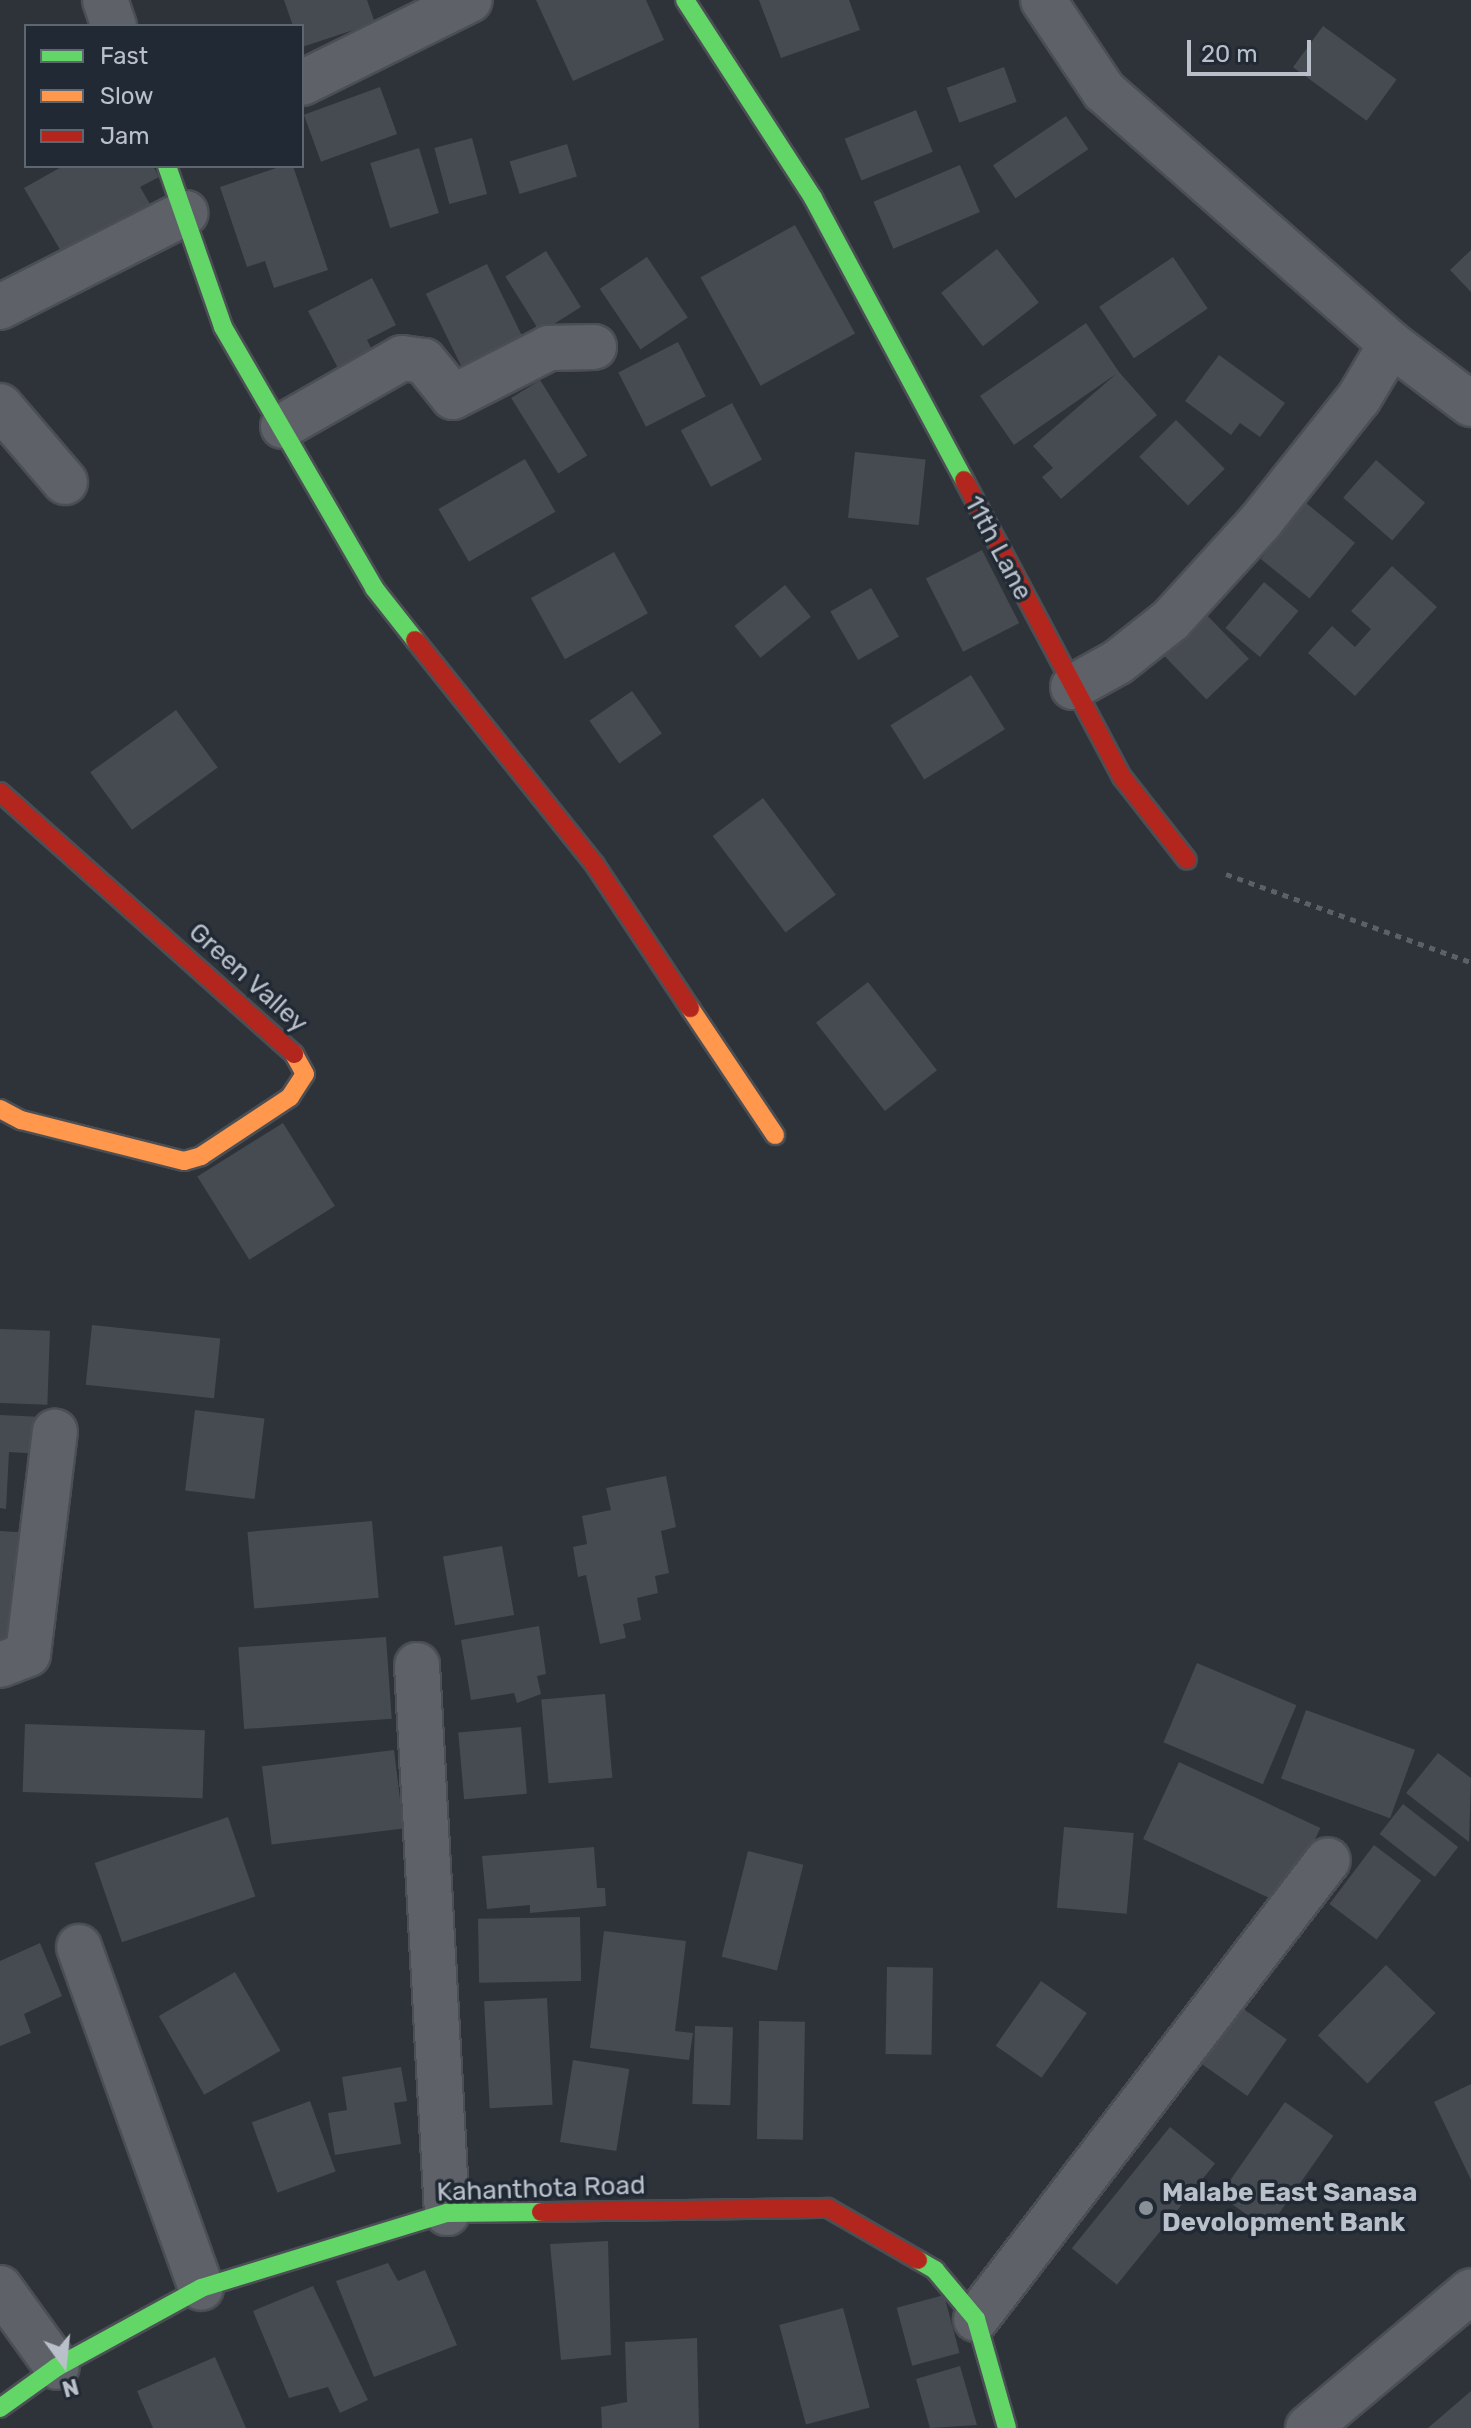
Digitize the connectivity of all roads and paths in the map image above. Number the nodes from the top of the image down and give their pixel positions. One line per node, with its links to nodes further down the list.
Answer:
1 (105, 0): 5 (street)
2 (470, 0): 6 (street)
3 (685, 0): 16 (street, 11th Lane)
4 (1043, 0): 10 (street)
5 (113, 24)
6 (304, 82)
7 (168, 168): 8 (street)
8 (185, 213): 9 (street); 14 (street)
9 (0, 307)
10 (1391, 344): 12 (street); 16 (street)
11 (594, 347): 14 (street)
12 (1471, 404)
13 (0, 406): 15 (street)
14 (283, 426): 21 (street)
15 (65, 482)
16 (1073, 687): 18 (street, 11th Lane)
17 (0, 792): 20 (street, Green Valley)
18 (1187, 860): 19 (path)
19 (1471, 962)
20 (0, 1109)
21 (775, 1135)
22 (55, 1432): 23 (street)
23 (0, 1665)
24 (417, 1665): 27 (street)
25 (1328, 1860): 31 (street)
26 (79, 1947): 29 (street)
27 (447, 2213): 29 (street, Kahanthota Road); 31 (street, Kahanthota Road)
28 (0, 2288): 32 (street)
29 (201, 2288): 32 (street, Kahanthota Road)
30 (1471, 2291): 35 (street)
31 (976, 2319): 34 (street, Kahanthota Road)
32 (57, 2367): 33 (street, Kahanthota Road)
33 (0, 2408)
34 (1007, 2428)
35 (1308, 2428)

